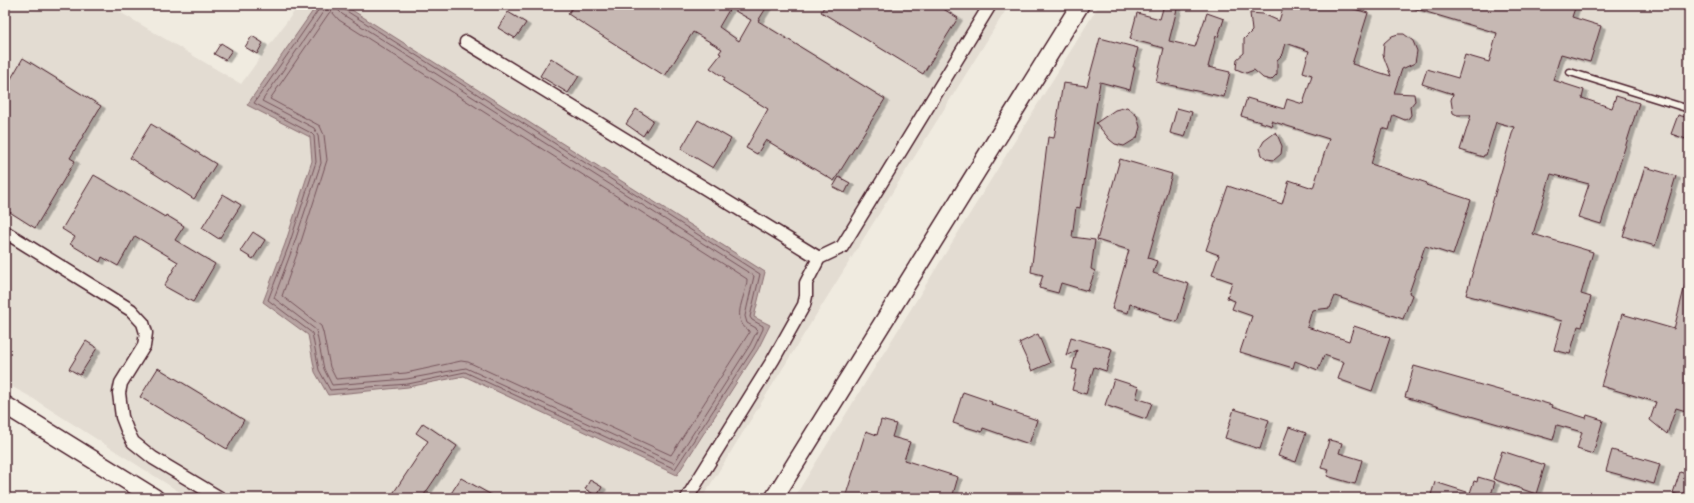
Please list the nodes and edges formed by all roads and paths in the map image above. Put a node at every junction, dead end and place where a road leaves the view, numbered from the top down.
1 (990, 5) edge
2 (1080, 5) edge
3 (466, 42) dead end
4 (1570, 72) dead end
5 (1689, 109) edge
6 (5, 232) edge
7 (819, 258) junction
8 (5, 405) edge
9 (155, 498) edge
10 (220, 498) edge
11 (687, 498) edge
12 (774, 498) edge

1 - 7 street
2 - 12 street
3 - 7 street
4 - 5 lane
6 - 10 street
7 - 11 street
8 - 9 street

